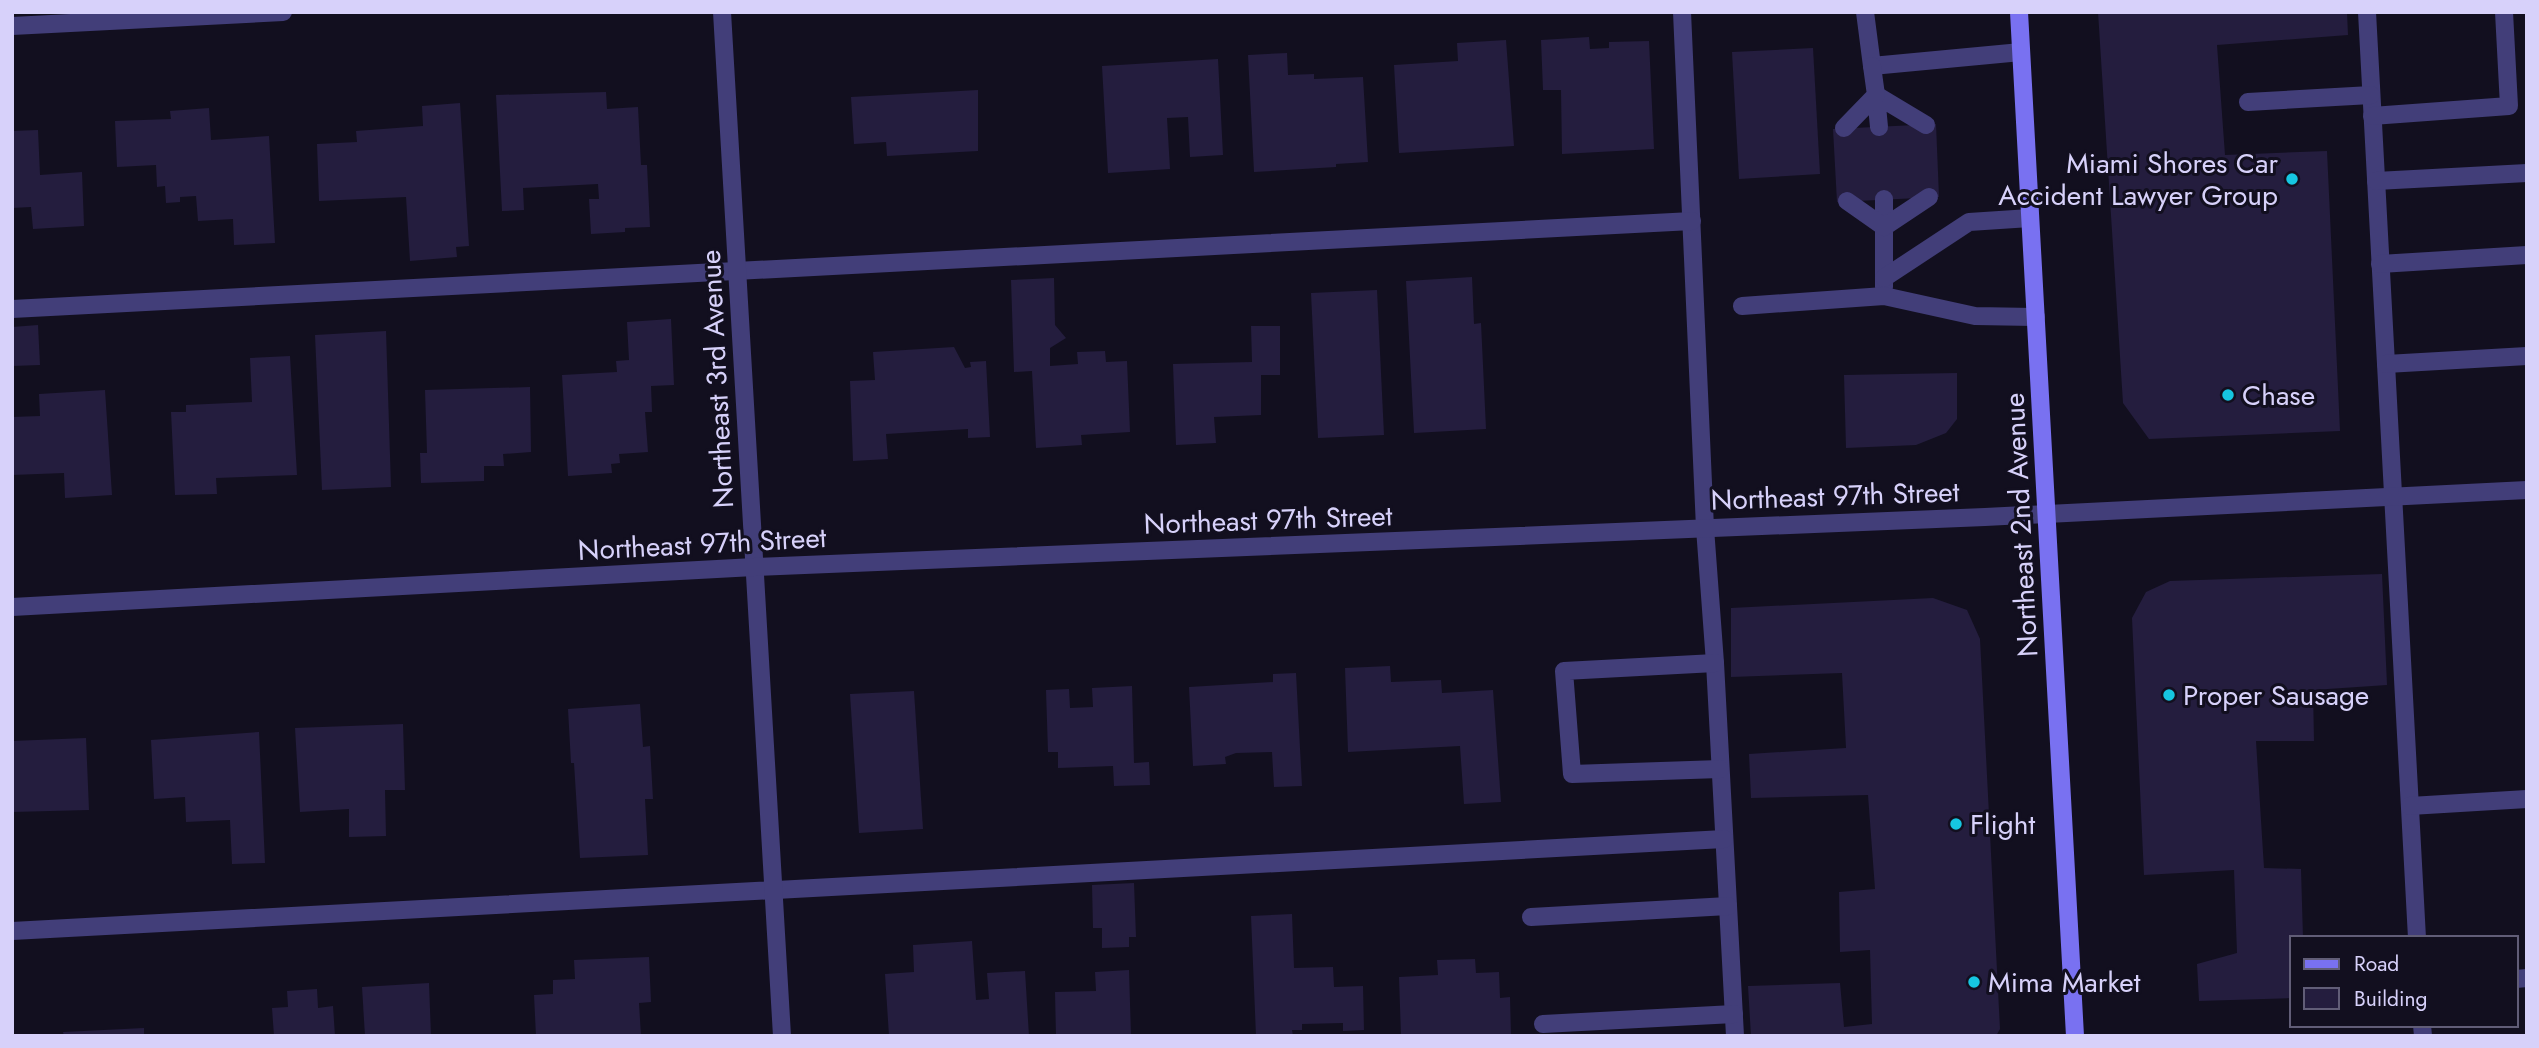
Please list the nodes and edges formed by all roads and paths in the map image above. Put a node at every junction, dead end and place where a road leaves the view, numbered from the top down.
1 (283, 12) edge
2 (722, 12) edge
3 (1682, 12) edge
4 (1865, 12) edge
5 (2019, 12) edge
6 (2367, 12) edge
7 (2504, 12) edge
8 (12, 26) edge
9 (2021, 52) junction
10 (1872, 66) junction
11 (1876, 95) junction
12 (2371, 95) junction
13 (2248, 102) dead end
14 (2372, 116) junction
15 (1926, 125) dead end
16 (1879, 127) dead end
17 (1844, 128) dead end
18 (2527, 173) edge
19 (2376, 181) junction
20 (1929, 197) dead end
21 (1884, 199) dead end
22 (1847, 201) dead end
23 (2030, 218) junction
24 (1692, 221) junction
25 (1884, 227) junction
26 (2527, 255) edge
27 (2380, 264) junction
28 (737, 271) junction
29 (1884, 287) junction
30 (1742, 306) dead end
31 (12, 309) edge
32 (2036, 317) junction
33 (2527, 356) edge
34 (2386, 364) junction
35 (2527, 490) edge
36 (2393, 497) junction
37 (2047, 514) junction
38 (1705, 528) junction
39 (754, 567) junction
40 (12, 607) edge
41 (1715, 663) junction
42 (1720, 769) junction
43 (2527, 799) edge
44 (2410, 806) junction
45 (1724, 839) junction
46 (773, 890) junction
47 (1728, 906) junction
48 (1531, 917) dead end
49 (12, 931) edge
50 (2417, 936) edge
51 (1734, 1014) junction
52 (1543, 1024) dead end
53 (782, 1036) edge
54 (1735, 1036) edge
55 (2075, 1036) edge

1 - 8 street
2 - 28 street, Northeast 3rd Avenue
3 - 24 street
4 - 10 street
5 - 9 main road, Northeast 2nd Avenue
6 - 12 street
7 - 14 street
9 - 10 street
9 - 23 main road, Northeast 2nd Avenue
10 - 11 street
11 - 15 street
11 - 16 street
11 - 17 street
12 - 13 street
12 - 14 street
14 - 19 street
18 - 19 street
19 - 27 street
20 - 25 street
21 - 25 street
22 - 25 street
23 - 29 street
23 - 32 main road, Northeast 2nd Avenue
24 - 28 street
24 - 38 street
25 - 29 street
26 - 27 street
27 - 34 street
28 - 31 street
28 - 39 street, Northeast 3rd Avenue
29 - 30 street
29 - 32 street
32 - 37 main road, Northeast 2nd Avenue
33 - 34 street
34 - 36 street
35 - 36 street, Northeast 97th Street
36 - 37 street, Northeast 97th Street
36 - 44 street
37 - 38 street, Northeast 97th Street
37 - 55 main road, Northeast 2nd Avenue
38 - 39 street, Northeast 97th Street
38 - 41 street
39 - 40 street, Northeast 97th Street
39 - 46 street, Northeast 3rd Avenue
41 - 42 street
41 - 42 street
42 - 45 street
43 - 44 street
44 - 50 street
45 - 46 street
45 - 47 street
46 - 49 street
46 - 53 street, Northeast 3rd Avenue
47 - 48 street
47 - 51 street
51 - 52 street
51 - 54 street

